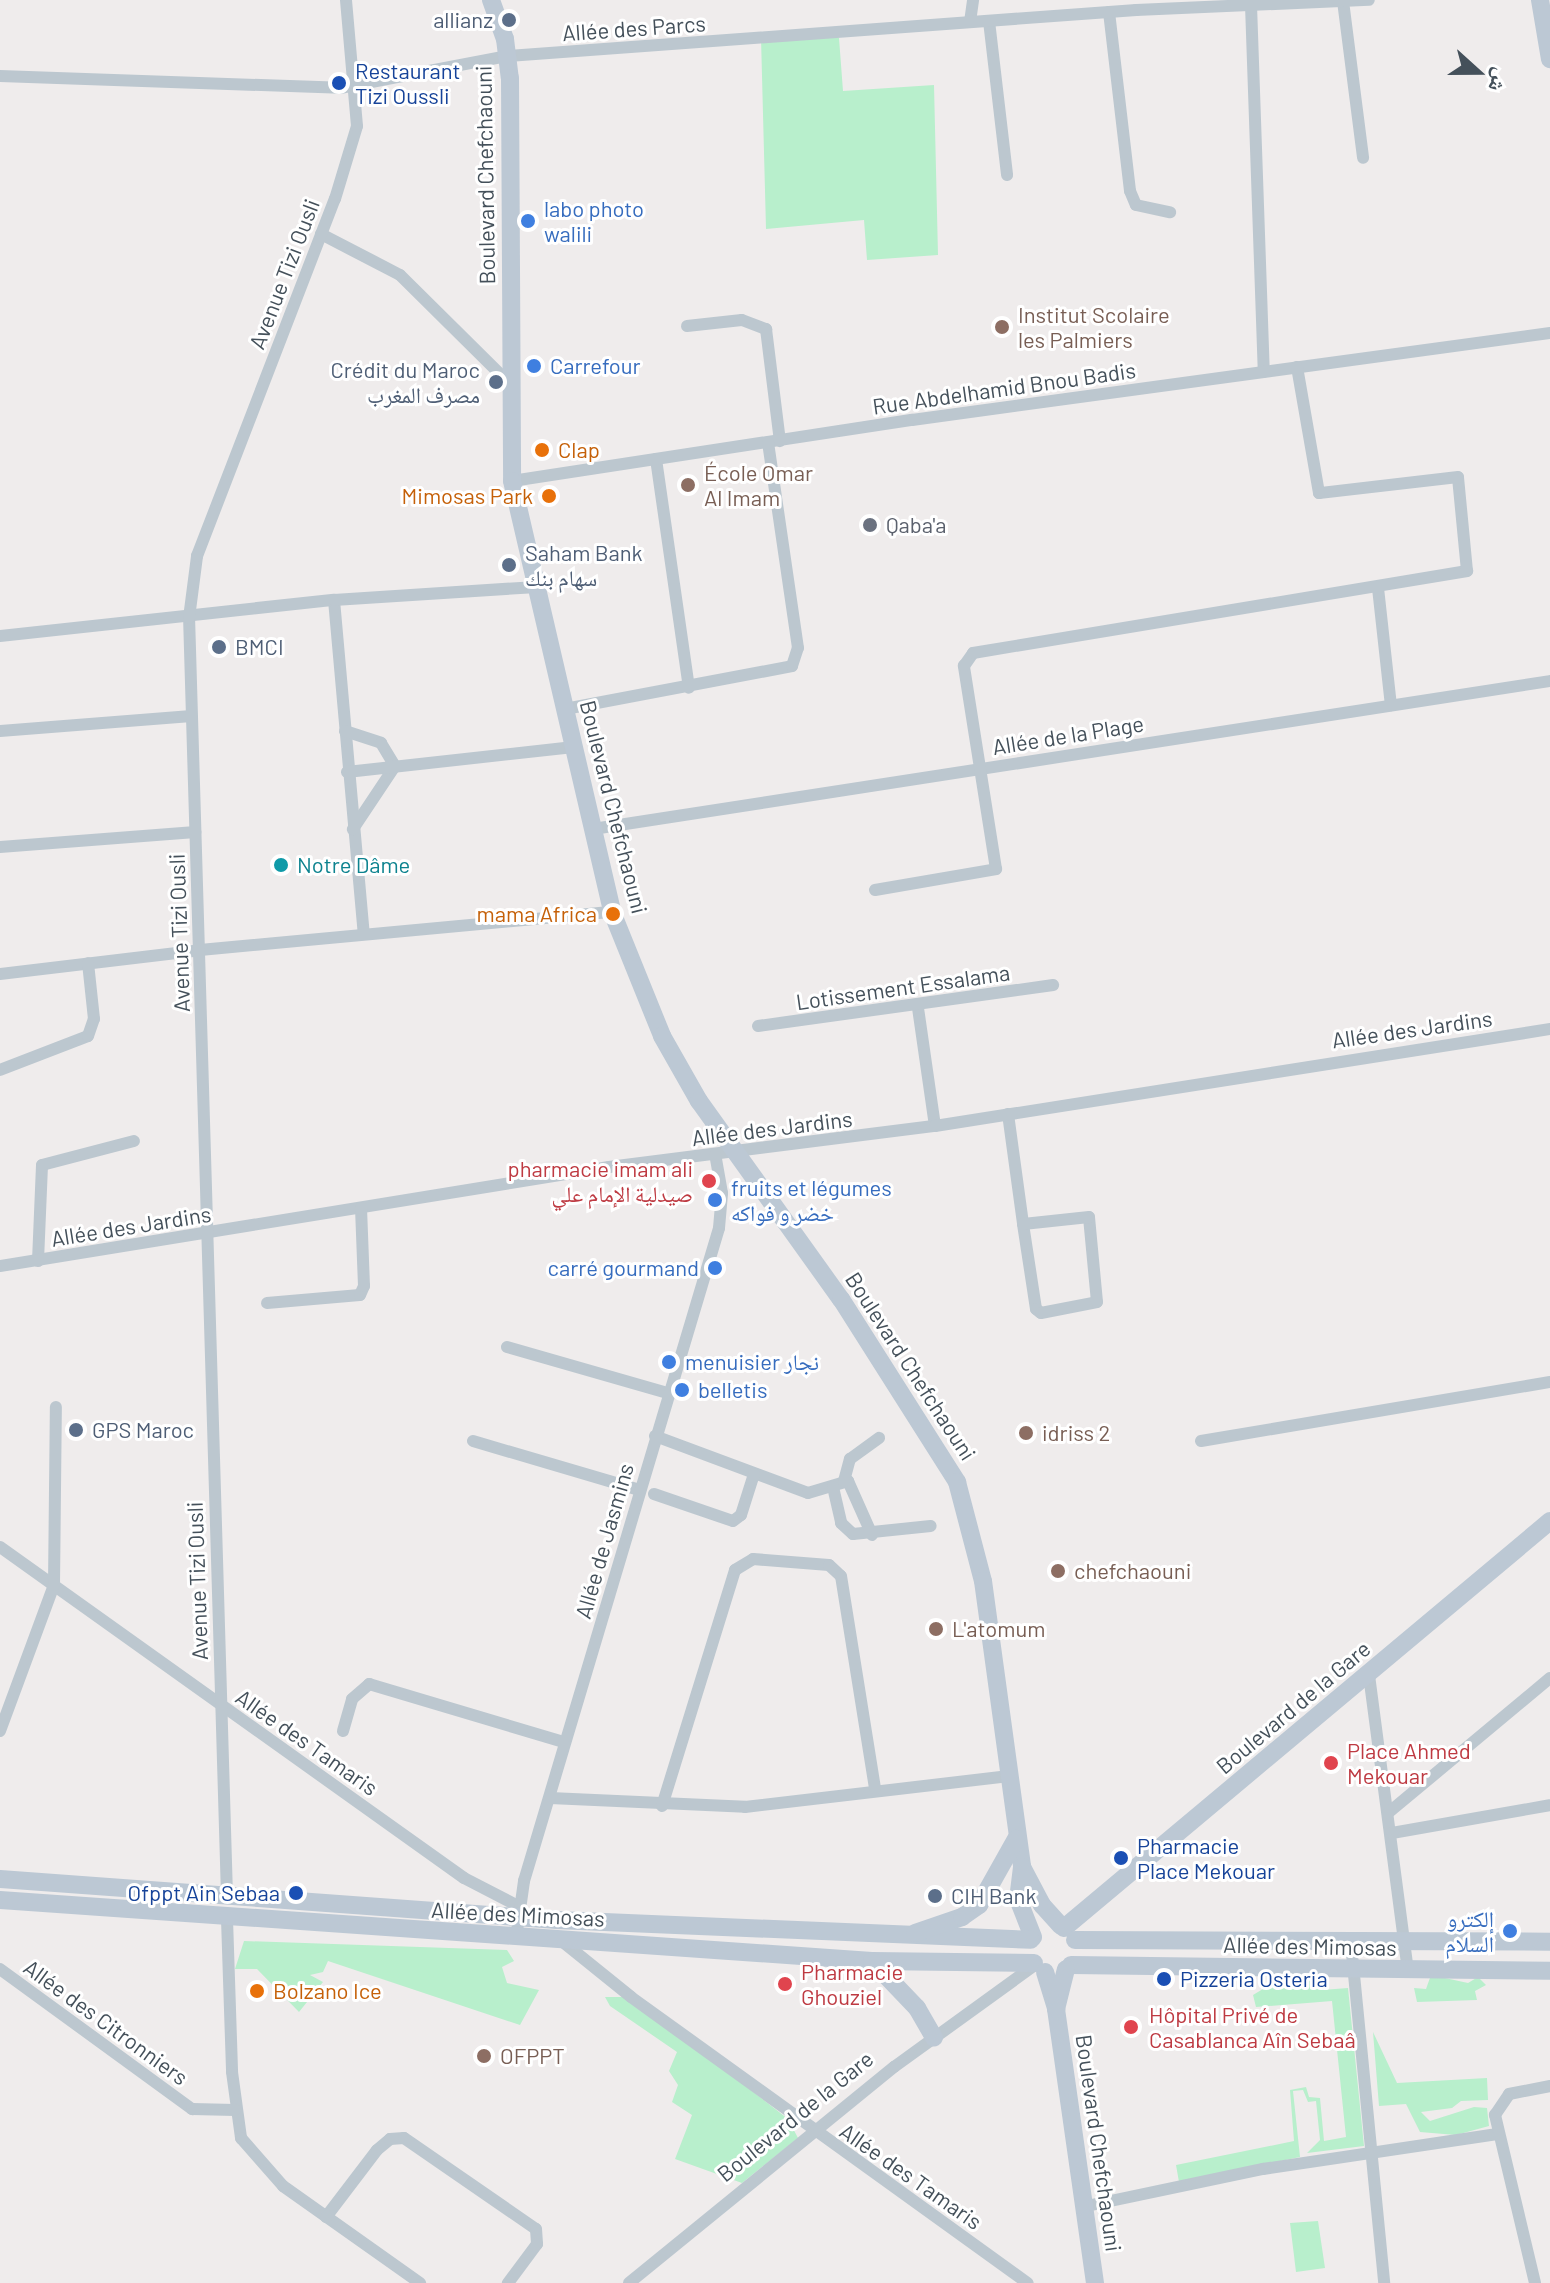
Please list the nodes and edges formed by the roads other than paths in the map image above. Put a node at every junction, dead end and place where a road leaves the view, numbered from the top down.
1 (346, 0) edge
2 (491, 0) edge
3 (973, 0) edge
4 (1369, 0) edge
5 (1540, 0) edge
6 (1343, 1) edge
7 (1251, 5) junction
8 (1109, 12) junction
9 (989, 21) junction
10 (970, 22) junction
11 (508, 56) junction
12 (1550, 59) edge
13 (0, 76) edge
14 (357, 87) junction
15 (1363, 158) dead end
16 (1007, 175) dead end
17 (1170, 212) dead end
18 (321, 234) junction
19 (687, 326) dead end
20 (1550, 333) edge
21 (1297, 367) junction
22 (1264, 372) junction
23 (508, 382) junction
24 (774, 442) junction
25 (656, 459) junction
26 (512, 481) junction
27 (533, 587) junction
28 (1378, 588) junction
29 (334, 600) junction
30 (189, 618) junction
31 (0, 636) edge
32 (1550, 681) edge
33 (689, 688) junction
34 (1391, 705) junction
35 (565, 709) junction
36 (191, 716) junction
37 (0, 731) edge
38 (345, 731) junction
39 (574, 747) junction
40 (395, 766) junction
41 (979, 769) junction
42 (347, 772) junction
43 (353, 829) junction
44 (593, 829) junction
45 (195, 832) junction
46 (0, 847) edge
47 (875, 890) dead end
48 (612, 912) junction
49 (364, 933) junction
50 (200, 950) junction
51 (88, 963) junction
52 (0, 974) edge
53 (1053, 985) dead end
54 (918, 1008) junction
55 (758, 1026) dead end
56 (1550, 1029) edge
57 (0, 1070) edge
58 (1008, 1114) junction
59 (935, 1126) junction
60 (134, 1141) dead end
61 (735, 1154) junction
62 (715, 1155) junction
63 (361, 1208) junction
64 (1023, 1224) junction
65 (206, 1234) junction
66 (38, 1261) junction
67 (0, 1266) edge
68 (267, 1303) dead end
69 (507, 1347) dead end
70 (1550, 1382) edge
71 (667, 1393) junction
72 (56, 1407) dead end
73 (655, 1436) junction
74 (879, 1438) dead end
75 (473, 1441) dead end
76 (1201, 1441) dead end
77 (754, 1474) junction
78 (838, 1484) junction
79 (640, 1490) junction
80 (654, 1494) dead end
81 (1550, 1521) edge
82 (931, 1526) dead end
83 (872, 1535) junction
84 (0, 1547) edge
85 (54, 1585) junction
86 (1369, 1675) junction
87 (1550, 1678) edge
88 (221, 1706) junction
89 (0, 1731) edge
90 (343, 1731) dead end
91 (564, 1742) junction
92 (1009, 1776) junction
93 (875, 1788) junction
94 (550, 1798) junction
95 (1550, 1805) edge
96 (662, 1806) junction
97 (1388, 1813) junction
98 (1392, 1833) junction
99 (1017, 1836) junction
100 (1022, 1867) junction
101 (0, 1879) edge
102 (227, 1896) junction
103 (0, 1900) edge
104 (518, 1911) junction
105 (227, 1919) junction
106 (557, 1920) junction
107 (1067, 1931) junction
108 (904, 1937) junction
109 (516, 1938) junction
110 (1032, 1938) junction
111 (558, 1941) junction
112 (1550, 1942) edge
113 (1351, 1944) junction
114 (1405, 1944) junction
115 (872, 1961) junction
116 (1038, 1967) junction
117 (1068, 1967) junction
118 (0, 1969) edge
119 (1352, 1970) junction
120 (1408, 1971) junction
121 (1550, 1971) edge
122 (1056, 2009) junction
123 (934, 2037) junction
124 (1550, 2086) edge
125 (235, 2110) junction
126 (816, 2133) junction
127 (1497, 2134) junction
128 (1372, 2152) junction
129 (1082, 2207) junction
130 (326, 2217) junction
131 (420, 2283) edge
132 (508, 2283) edge
133 (629, 2283) edge
134 (1028, 2283) edge
135 (1095, 2283) edge
136 (1384, 2283) edge
137 (1535, 2283) edge

1 - 14 street, Avenue Tizi Ousli
2 - 11 main road, Boulevard Chefchaouni
3 - 10 street
4 - 6 street, Allée des Parcs
5 - 12 main road
6 - 7 street, Allée des Parcs
6 - 15 street
7 - 8 street, Allée des Parcs
7 - 22 street
8 - 9 street, Allée des Parcs
8 - 17 street
9 - 10 street, Allée des Parcs
9 - 16 street
10 - 11 street, Allée des Parcs
11 - 14 street, Allée des Parcs
11 - 23 main road, Boulevard Chefchaouni
13 - 14 street, Allée des Parcs
14 - 18 street, Avenue Tizi Ousli
18 - 23 street
18 - 30 street, Avenue Tizi Ousli
19 - 24 street
20 - 21 street, Rue Abdelhamid Bnou Badis
21 - 22 street, Rue Abdelhamid Bnou Badis
21 - 28 street
22 - 24 street, Rue Abdelhamid Bnou Badis
23 - 26 main road, Boulevard Chefchaouni
24 - 25 street, Rue Abdelhamid Bnou Badis
24 - 33 street
25 - 26 street, Rue Abdelhamid Bnou Badis
25 - 33 street
26 - 27 main road, Boulevard Chefchaouni
27 - 29 street
27 - 35 main road, Boulevard Chefchaouni
28 - 34 street
28 - 41 street
29 - 30 street
29 - 38 street
30 - 31 street
30 - 36 street, Avenue Tizi Ousli
32 - 34 street, Allée de la Plage
33 - 35 street
34 - 41 street, Allée de la Plage
35 - 39 main road, Boulevard Chefchaouni
36 - 37 street
36 - 45 street, Avenue Tizi Ousli
38 - 40 street
38 - 42 street
39 - 40 street
39 - 44 main road, Boulevard Chefchaouni
40 - 42 street
40 - 43 street
41 - 44 street, Allée de la Plage
41 - 47 street
42 - 43 street
43 - 49 street
44 - 48 main road, Boulevard Chefchaouni
45 - 46 street
45 - 50 street, Avenue Tizi Ousli
48 - 49 street
48 - 61 main road, Boulevard Chefchaouni
49 - 50 street
50 - 51 street
50 - 65 street, Avenue Tizi Ousli
51 - 52 street
51 - 57 street
53 - 54 street, Lotissement Essalama
54 - 55 street, Lotissement Essalama
54 - 59 street
56 - 58 street, Allée des Jardins
58 - 59 street, Allée des Jardins
58 - 64 street
59 - 61 street, Allée des Jardins
60 - 66 street
61 - 62 street, Allée des Jardins
61 - 92 main road, Boulevard Chefchaouni
62 - 63 street, Allée des Jardins
62 - 71 street, Allée de Jasmins
63 - 65 street, Allée des Jardins
63 - 68 street
64 - 64 street
65 - 66 street, Allée des Jardins
65 - 88 street, Avenue Tizi Ousli
66 - 67 street, Allée des Jardins
69 - 71 street
70 - 76 street
71 - 73 street, Allée de Jasmins
72 - 85 street
73 - 77 street
73 - 79 street, Allée de Jasmins
74 - 78 street
75 - 79 street
77 - 78 street
77 - 80 street
78 - 83 street
78 - 83 street
79 - 91 street, Allée de Jasmins
81 - 86 main road, Boulevard de la Gare
82 - 83 street
84 - 85 street, Allée des Tamaris
85 - 88 street, Allée des Tamaris
85 - 89 street
86 - 97 street
86 - 107 main road, Boulevard de la Gare
87 - 97 street
88 - 102 street, Avenue Tizi Ousli
88 - 104 street, Allée des Tamaris
90 - 91 street
91 - 94 street, Allée de Jasmins
92 - 93 street
92 - 99 main road, Boulevard Chefchaouni
93 - 96 street
93 - 96 street
94 - 96 street
94 - 104 street, Allée de Jasmins
95 - 98 street
97 - 98 street
98 - 114 street
99 - 100 main road, Boulevard Chefchaouni
99 - 108 main road
100 - 107 main road, Boulevard Chefchaouni
100 - 110 main road, Boulevard Chefchaouni
101 - 102 main road, Allée des Mimosas
102 - 104 main road, Allée des Mimosas
103 - 105 main road, Allée des Mimosas
104 - 106 main road, Allée des Mimosas
104 - 109 street, Allée de Jasmins
105 - 109 main road, Allée des Mimosas
105 - 125 street
106 - 108 main road, Allée des Mimosas
106 - 111 street
107 - 110 main road
107 - 113 main road, Allée des Mimosas
107 - 117 main road, Boulevard Chefchaouni
108 - 110 main road, Allée des Mimosas
109 - 111 main road, Allée des Mimosas
110 - 116 main road, Boulevard Chefchaouni
111 - 115 main road, Allée des Mimosas
111 - 126 street, Allée des Tamaris
112 - 114 main road, Allée des Mimosas
113 - 114 main road, Allée des Mimosas
113 - 119 street
114 - 120 street
115 - 116 main road, Allée des Mimosas
115 - 123 main road
116 - 117 main road, Allée des Mimosas
116 - 122 main road, Boulevard Chefchaouni
116 - 123 street, Boulevard de la Gare
117 - 119 main road, Allée des Mimosas
117 - 122 main road, Boulevard Chefchaouni
118 - 125 street, Allée des Citronniers
119 - 120 main road, Allée des Mimosas
119 - 128 street
120 - 121 main road, Allée des Mimosas
122 - 129 main road, Boulevard Chefchaouni
123 - 126 street, Boulevard de la Gare
124 - 127 street
125 - 130 street
126 - 133 street, Boulevard de la Gare
126 - 134 street, Allée des Tamaris
127 - 128 street
127 - 137 street
128 - 129 street
128 - 136 street
129 - 135 main road, Boulevard Chefchaouni
130 - 131 street
130 - 132 street

